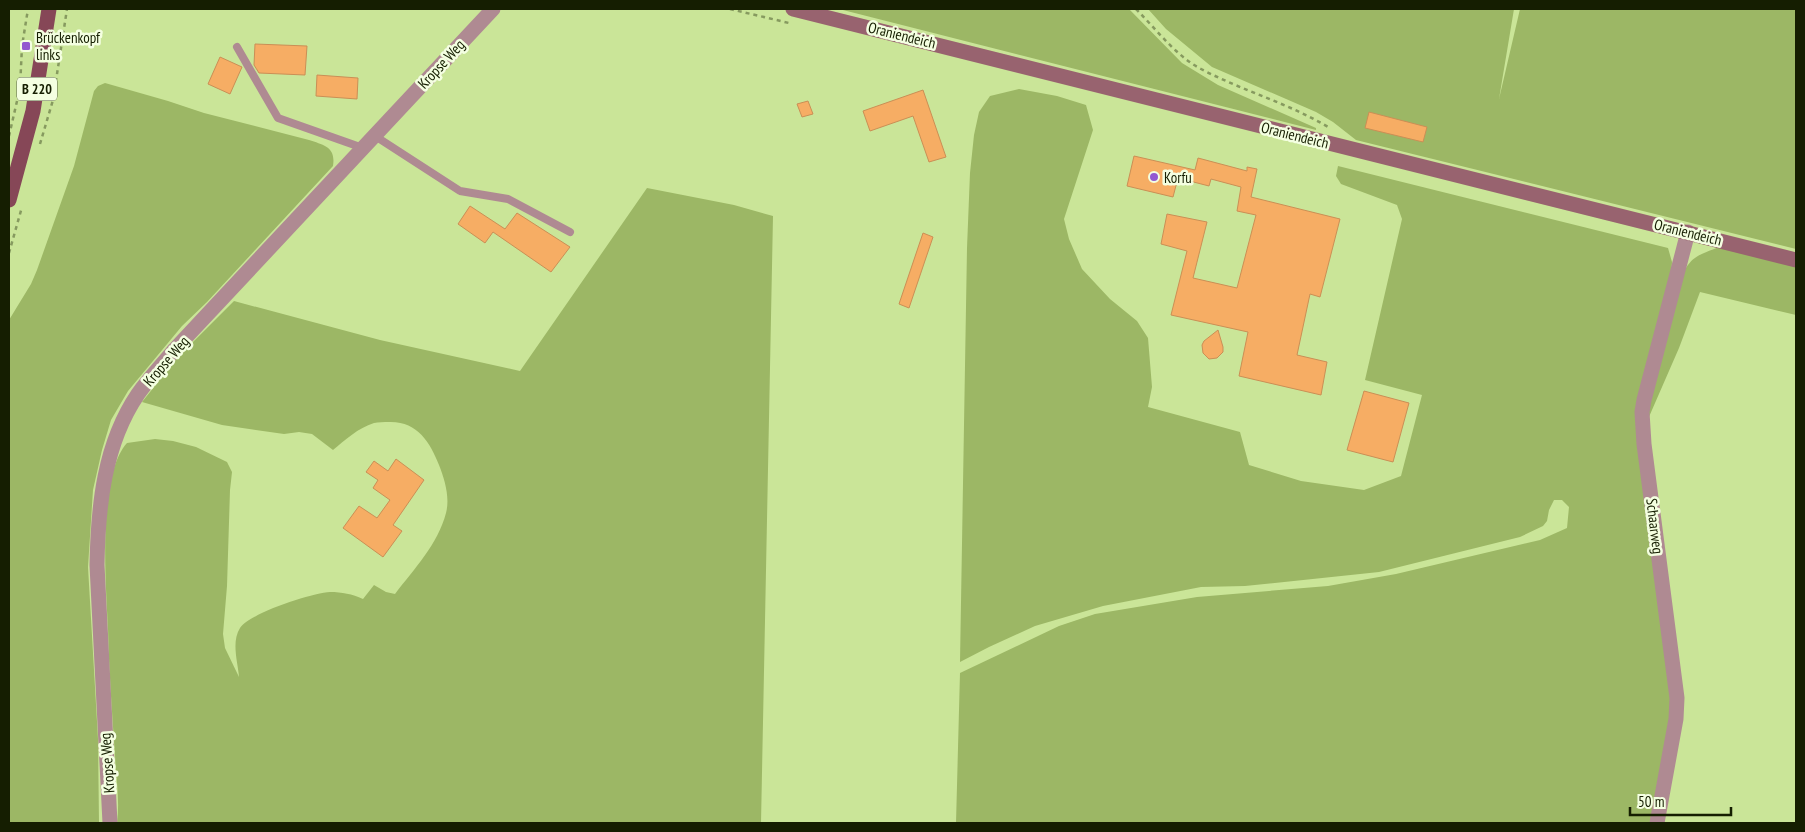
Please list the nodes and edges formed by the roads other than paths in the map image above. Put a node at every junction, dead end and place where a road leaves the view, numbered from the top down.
1 (49, 9) edge
2 (493, 9) edge
3 (793, 9) edge
4 (237, 47) dead end
5 (375, 136) junction
6 (363, 148) junction
7 (9, 200) edge
8 (570, 232) dead end
9 (1688, 232) junction
10 (1796, 260) edge
11 (110, 823) edge
12 (1657, 823) edge

1 - 7 main road, B 220
2 - 5 street, Kropse Weg
3 - 9 main road, Oraniendeich
4 - 6 lane
5 - 6 street, Kropse Weg
5 - 8 lane
6 - 11 street, Kropse Weg
9 - 10 main road, Oraniendeich
9 - 12 street, Schaarweg

